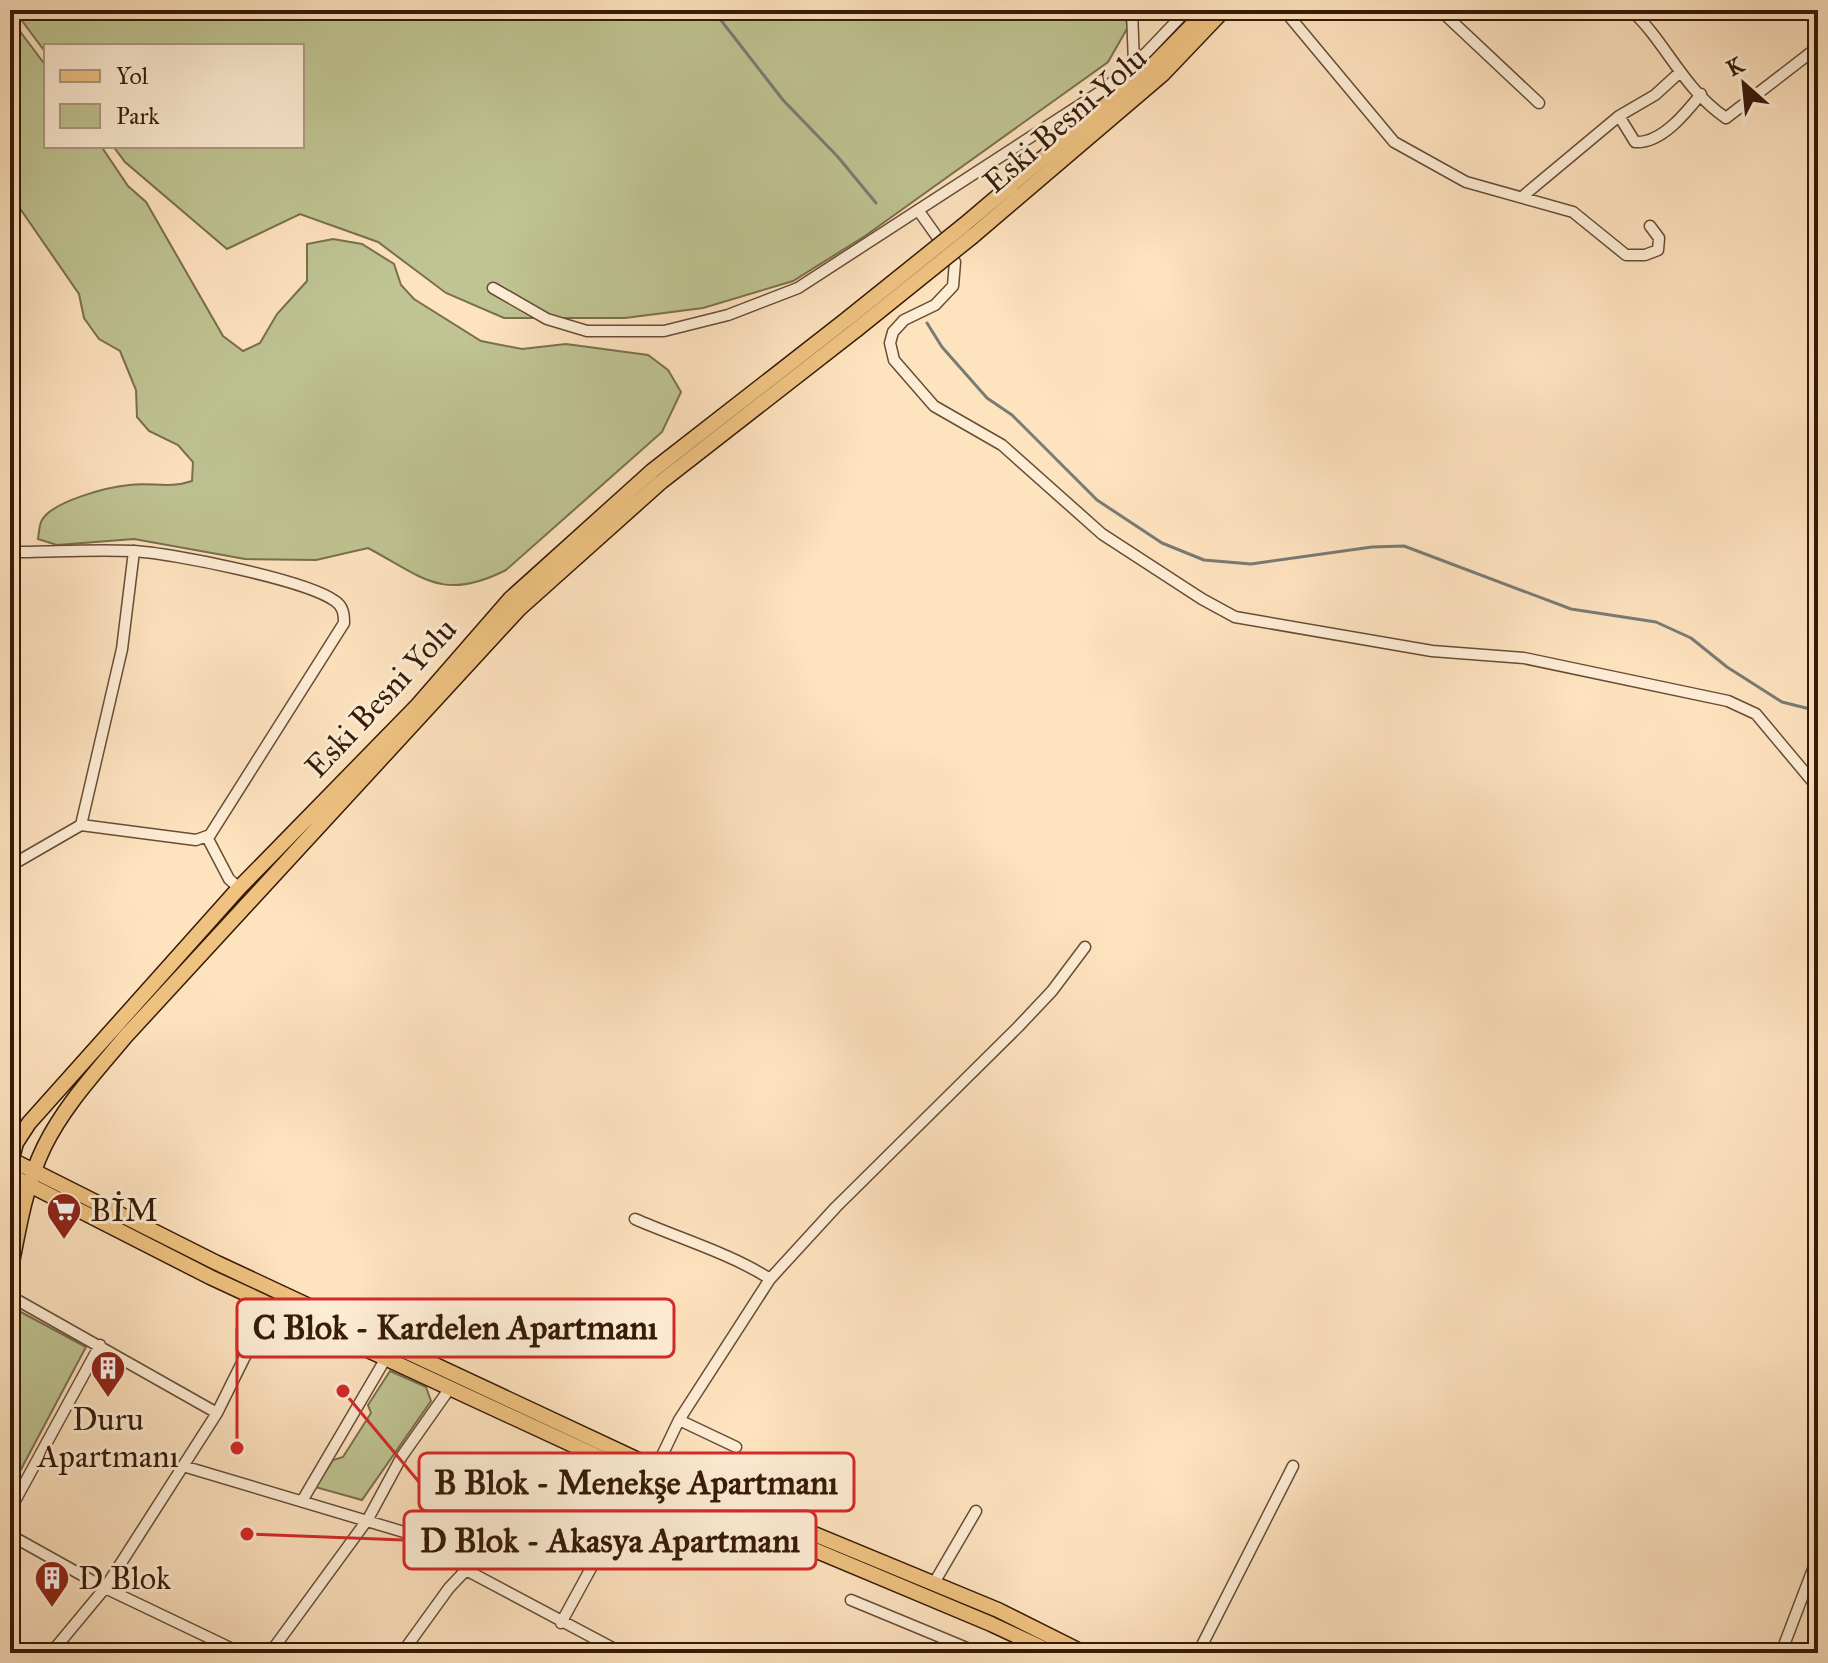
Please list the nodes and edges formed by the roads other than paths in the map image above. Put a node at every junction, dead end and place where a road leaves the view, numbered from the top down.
1 (1132, 10) edge
2 (1187, 10) edge
3 (1207, 10) edge
4 (1224, 10) edge
5 (1284, 10) edge
6 (1440, 10) edge
7 (1631, 10) edge
8 (1818, 47) edge
9 (1134, 64) junction
10 (1678, 74) junction
11 (1701, 94) junction
12 (1539, 103) dead end
13 (1619, 116) junction
14 (1522, 197) junction
15 (918, 210) junction
16 (1650, 226) dead end
17 (968, 231) junction
18 (493, 288) dead end
19 (851, 324) junction
20 (134, 551) junction
21 (10, 552) edge
22 (1818, 788) edge
23 (81, 825) junction
24 (207, 837) junction
25 (10, 866) edge
26 (239, 888) junction
27 (1085, 947) dead end
28 (29, 1123) junction
29 (10, 1138) edge
30 (11, 1162) edge
31 (10, 1175) edge
32 (33, 1179) junction
33 (635, 1219) dead end
34 (10, 1273) edge
35 (770, 1279) junction
36 (10, 1296) edge
37 (271, 1304) junction
38 (100, 1345) junction
39 (386, 1358) junction
40 (450, 1388) junction
41 (217, 1413) junction
42 (679, 1420) junction
43 (736, 1447) dead end
44 (183, 1466) junction
45 (1293, 1466) dead end
46 (656, 1468) junction
47 (657, 1484) junction
48 (302, 1501) junction
49 (10, 1510) edge
50 (976, 1511) dead end
51 (368, 1519) junction
52 (10, 1535) edge
53 (1818, 1556) edge
54 (466, 1570) junction
55 (934, 1583) junction
56 (105, 1588) junction
57 (851, 1600) dead end
58 (561, 1623) junction
59 (51, 1653) edge
60 (241, 1653) edge
61 (270, 1653) edge
62 (402, 1653) edge
63 (622, 1653) edge
64 (979, 1653) edge
65 (1052, 1653) edge
66 (1084, 1653) edge
67 (1198, 1653) edge
68 (1781, 1653) edge

1 - 9 street
2 - 9 street
3 - 17 main road, Eski Besni Yolu
4 - 17 main road, Eski Besni Yolu
5 - 14 street
6 - 12 street
7 - 10 street
8 - 11 street
9 - 15 street
10 - 11 street
10 - 13 street
11 - 13 street
13 - 14 street
14 - 16 street
15 - 18 street
15 - 22 street
17 - 19 main road, bridge
19 - 26 main road, Eski Besni Yolu
19 - 32 main road, Eski Besni Yolu
20 - 21 street
20 - 23 street
20 - 24 street
23 - 24 street
23 - 25 street
24 - 26 street
26 - 28 main road, Eski Besni Yolu
27 - 35 street
28 - 29 main road
28 - 30 main road, Eski Besni Yolu
30 - 32 main road
31 - 32 main road
32 - 34 main road, Eski Besni Yolu
32 - 37 main road
32 - 46 main road
33 - 35 street
35 - 42 street
36 - 38 street
37 - 39 main road
37 - 41 street
38 - 41 street
38 - 49 street
39 - 40 main road
39 - 48 street
40 - 47 main road
40 - 51 street
41 - 44 street
42 - 43 street
42 - 46 street
44 - 48 street
44 - 56 street
45 - 67 street
46 - 55 main road
47 - 58 street
47 - 65 main road
48 - 51 street
50 - 55 street
51 - 54 street
51 - 61 street
52 - 56 street
53 - 68 street
54 - 58 street
54 - 62 street
55 - 66 main road
56 - 59 street
56 - 60 street
57 - 64 street
58 - 63 street

